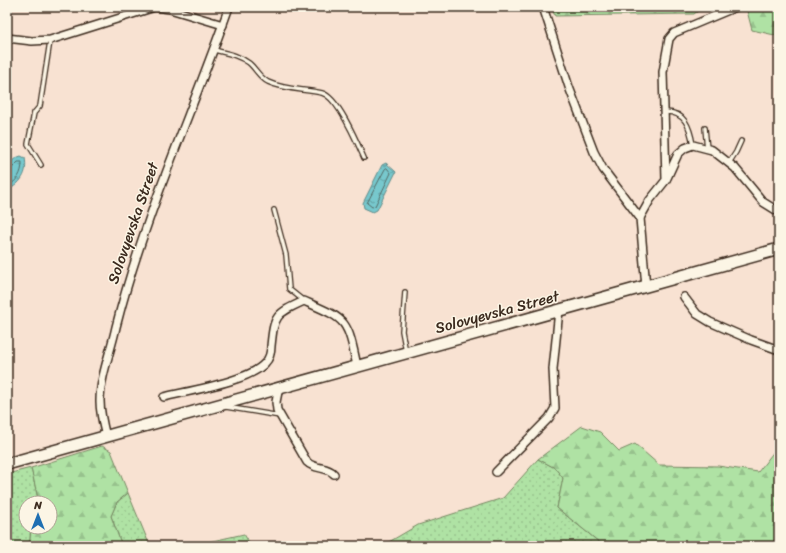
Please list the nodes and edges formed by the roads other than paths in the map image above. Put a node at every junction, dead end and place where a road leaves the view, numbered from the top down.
1 (230, 7) edge
2 (543, 7) edge
3 (736, 7) edge
4 (223, 25) junction
5 (7, 38) edge
6 (50, 40) junction
7 (214, 50) junction
8 (664, 112) junction
9 (706, 128) dead end
10 (741, 140) dead end
11 (693, 145) junction
12 (707, 149) junction
13 (364, 158) dead end
14 (729, 163) junction
15 (41, 165) dead end
16 (666, 180) junction
17 (274, 210) dead end
18 (779, 212) edge
19 (640, 218) junction
20 (779, 249) edge
21 (646, 287) junction
22 (405, 292) dead end
23 (684, 297) dead end
24 (304, 301) junction
25 (559, 310) junction
26 (779, 350) edge
27 (406, 352) junction
28 (357, 366) junction
29 (279, 388) junction
30 (164, 397) dead end
31 (217, 406) junction
32 (280, 416) junction
33 (106, 437) junction
34 (7, 464) edge
35 (496, 472) dead end
36 (334, 474) dead end

1 - 4 street, Solovyevska Street
2 - 19 street
3 - 8 street
4 - 6 street
4 - 7 street, Solovyevska Street
5 - 6 street
6 - 15 lane
7 - 13 lane
7 - 33 street, Solovyevska Street
8 - 11 lane
8 - 16 street
9 - 12 lane
10 - 14 lane
11 - 12 street
11 - 16 street
12 - 14 street
14 - 18 street
16 - 19 street
17 - 24 lane
19 - 21 street
20 - 21 main road, Solovyevska Street
21 - 25 main road, Solovyevska Street
22 - 27 lane
23 - 26 street
24 - 28 street
24 - 30 street
25 - 27 main road, Solovyevska Street
25 - 35 street
27 - 28 main road, Solovyevska Street
28 - 29 main road, Solovyevska Street
29 - 31 main road, Solovyevska Street
29 - 32 street
31 - 32 lane
31 - 33 main road, Solovyevska Street
32 - 36 street
33 - 34 main road, Solovyevska Street

